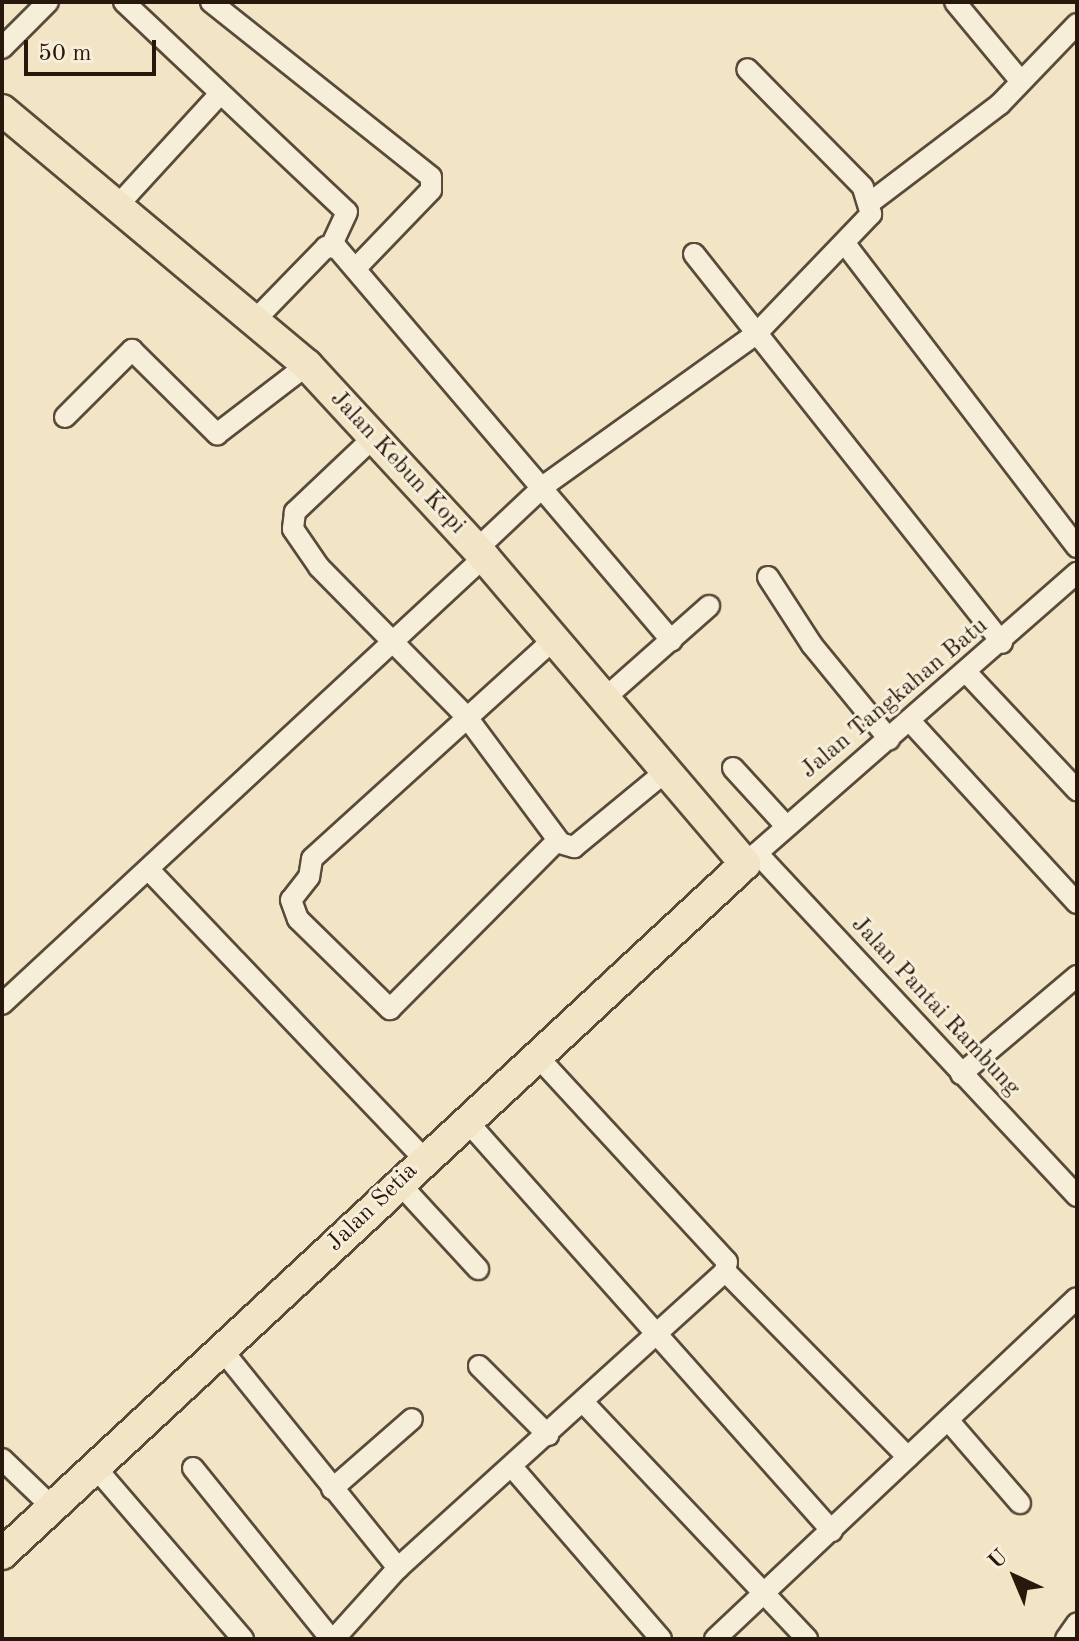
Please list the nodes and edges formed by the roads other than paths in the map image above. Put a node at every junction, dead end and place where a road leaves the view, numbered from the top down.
1 (48, 2) edge
2 (124, 2) edge
3 (211, 2) edge
4 (955, 2) edge
5 (1077, 24) edge
6 (2, 48) edge
7 (747, 69) dead end
8 (1018, 78) junction
9 (219, 95) junction
10 (2, 110) edge
11 (871, 202) junction
12 (120, 203) junction
13 (846, 245) junction
14 (331, 246) junction
15 (694, 254) dead end
16 (357, 267) junction
17 (255, 320) junction
18 (757, 333) junction
19 (307, 365) junction
20 (65, 417) dead end
21 (373, 438) junction
22 (545, 485) junction
23 (1077, 547) edge
24 (480, 554) junction
25 (1077, 573) edge
26 (768, 577) dead end
27 (709, 606) dead end
28 (552, 641) junction
29 (672, 641) junction
30 (399, 643) junction
31 (1002, 643) junction
32 (967, 673) junction
33 (605, 698) junction
34 (466, 716) junction
35 (910, 721) junction
36 (889, 739) junction
37 (733, 768) dead end
38 (665, 772) junction
39 (1077, 790) edge
40 (786, 826) junction
41 (559, 841) junction
42 (751, 858) junction
43 (149, 870) junction
44 (1077, 903) edge
45 (1077, 976) edge
46 (2, 1004) edge
47 (537, 1056) junction
48 (961, 1074) junction
49 (467, 1121) junction
50 (424, 1159) junction
51 (399, 1183) junction
52 (1077, 1196) edge
53 (478, 1269) dead end
54 (725, 1271) junction
55 (1077, 1298) edge
56 (660, 1331) junction
57 (223, 1351) junction
58 (479, 1366) dead end
59 (584, 1403) junction
60 (412, 1419) dead end
61 (948, 1420) junction
62 (548, 1435) junction
63 (908, 1457) junction
64 (2, 1459) edge
65 (95, 1467) junction
66 (193, 1468) dead end
67 (513, 1468) junction
68 (332, 1489) junction
69 (1020, 1503) dead end
70 (51, 1506) junction
71 (832, 1531) junction
72 (2, 1554) edge
73 (398, 1568) junction
74 (764, 1594) junction
75 (1077, 1623) edge
76 (243, 1639) edge
77 (332, 1639) edge
78 (661, 1639) edge
79 (715, 1639) edge
80 (807, 1639) edge
81 (1066, 1639) edge

1 - 6 street
2 - 9 street
3 - 16 street
4 - 8 street
5 - 8 street
7 - 11 street
8 - 11 street
9 - 12 street
9 - 14 street
10 - 12 main road, Jalan Kebun Kopi
11 - 13 street
12 - 17 main road, Jalan Kebun Kopi
13 - 18 street
13 - 23 street
14 - 16 street
14 - 17 street
15 - 18 street
16 - 22 street
17 - 19 main road, Jalan Kebun Kopi
18 - 22 street
18 - 31 street
19 - 20 street
19 - 21 main road, Jalan Kebun Kopi
21 - 24 main road, Jalan Kebun Kopi
21 - 30 street
22 - 24 street
22 - 29 street
24 - 28 main road, Jalan Kebun Kopi
24 - 30 street
25 - 31 street, Jalan Tangkahan Batu
26 - 36 street
27 - 29 street
28 - 33 main road, Jalan Kebun Kopi
28 - 34 street
29 - 33 street
30 - 34 street
30 - 43 street
31 - 32 street, Jalan Tangkahan Batu
32 - 35 street, Jalan Tangkahan Batu
32 - 39 street
33 - 38 main road, Jalan Kebun Kopi
34 - 41 street
34 - 41 street
35 - 36 street, Jalan Tangkahan Batu
35 - 44 street
36 - 40 street, Jalan Tangkahan Batu
37 - 40 street
38 - 41 street
38 - 42 main road, Jalan Kebun Kopi
40 - 42 street, Jalan Tangkahan Batu
42 - 47 main road, Jalan Setia
42 - 48 street, Jalan Pantai Rambung
43 - 46 street
43 - 50 street
45 - 48 street
47 - 49 main road, Jalan Setia
47 - 54 street
48 - 52 street, Jalan Pantai Rambung
49 - 50 main road, Jalan Setia
49 - 56 street
50 - 51 main road, Jalan Setia
51 - 53 street
51 - 57 main road, Jalan Setia
54 - 56 street
54 - 63 street
55 - 61 street
56 - 59 street
56 - 71 street
57 - 65 main road, Jalan Setia
57 - 68 street
58 - 62 street
59 - 62 street
59 - 74 street
60 - 68 street
61 - 63 street
61 - 69 street
62 - 67 street
63 - 71 street
64 - 70 street
65 - 70 main road, Jalan Setia
65 - 76 street
66 - 77 street
67 - 73 street
67 - 78 street
68 - 73 street
70 - 72 main road, Jalan Setia
71 - 74 street
73 - 77 street
74 - 79 street
74 - 80 street
75 - 81 street

